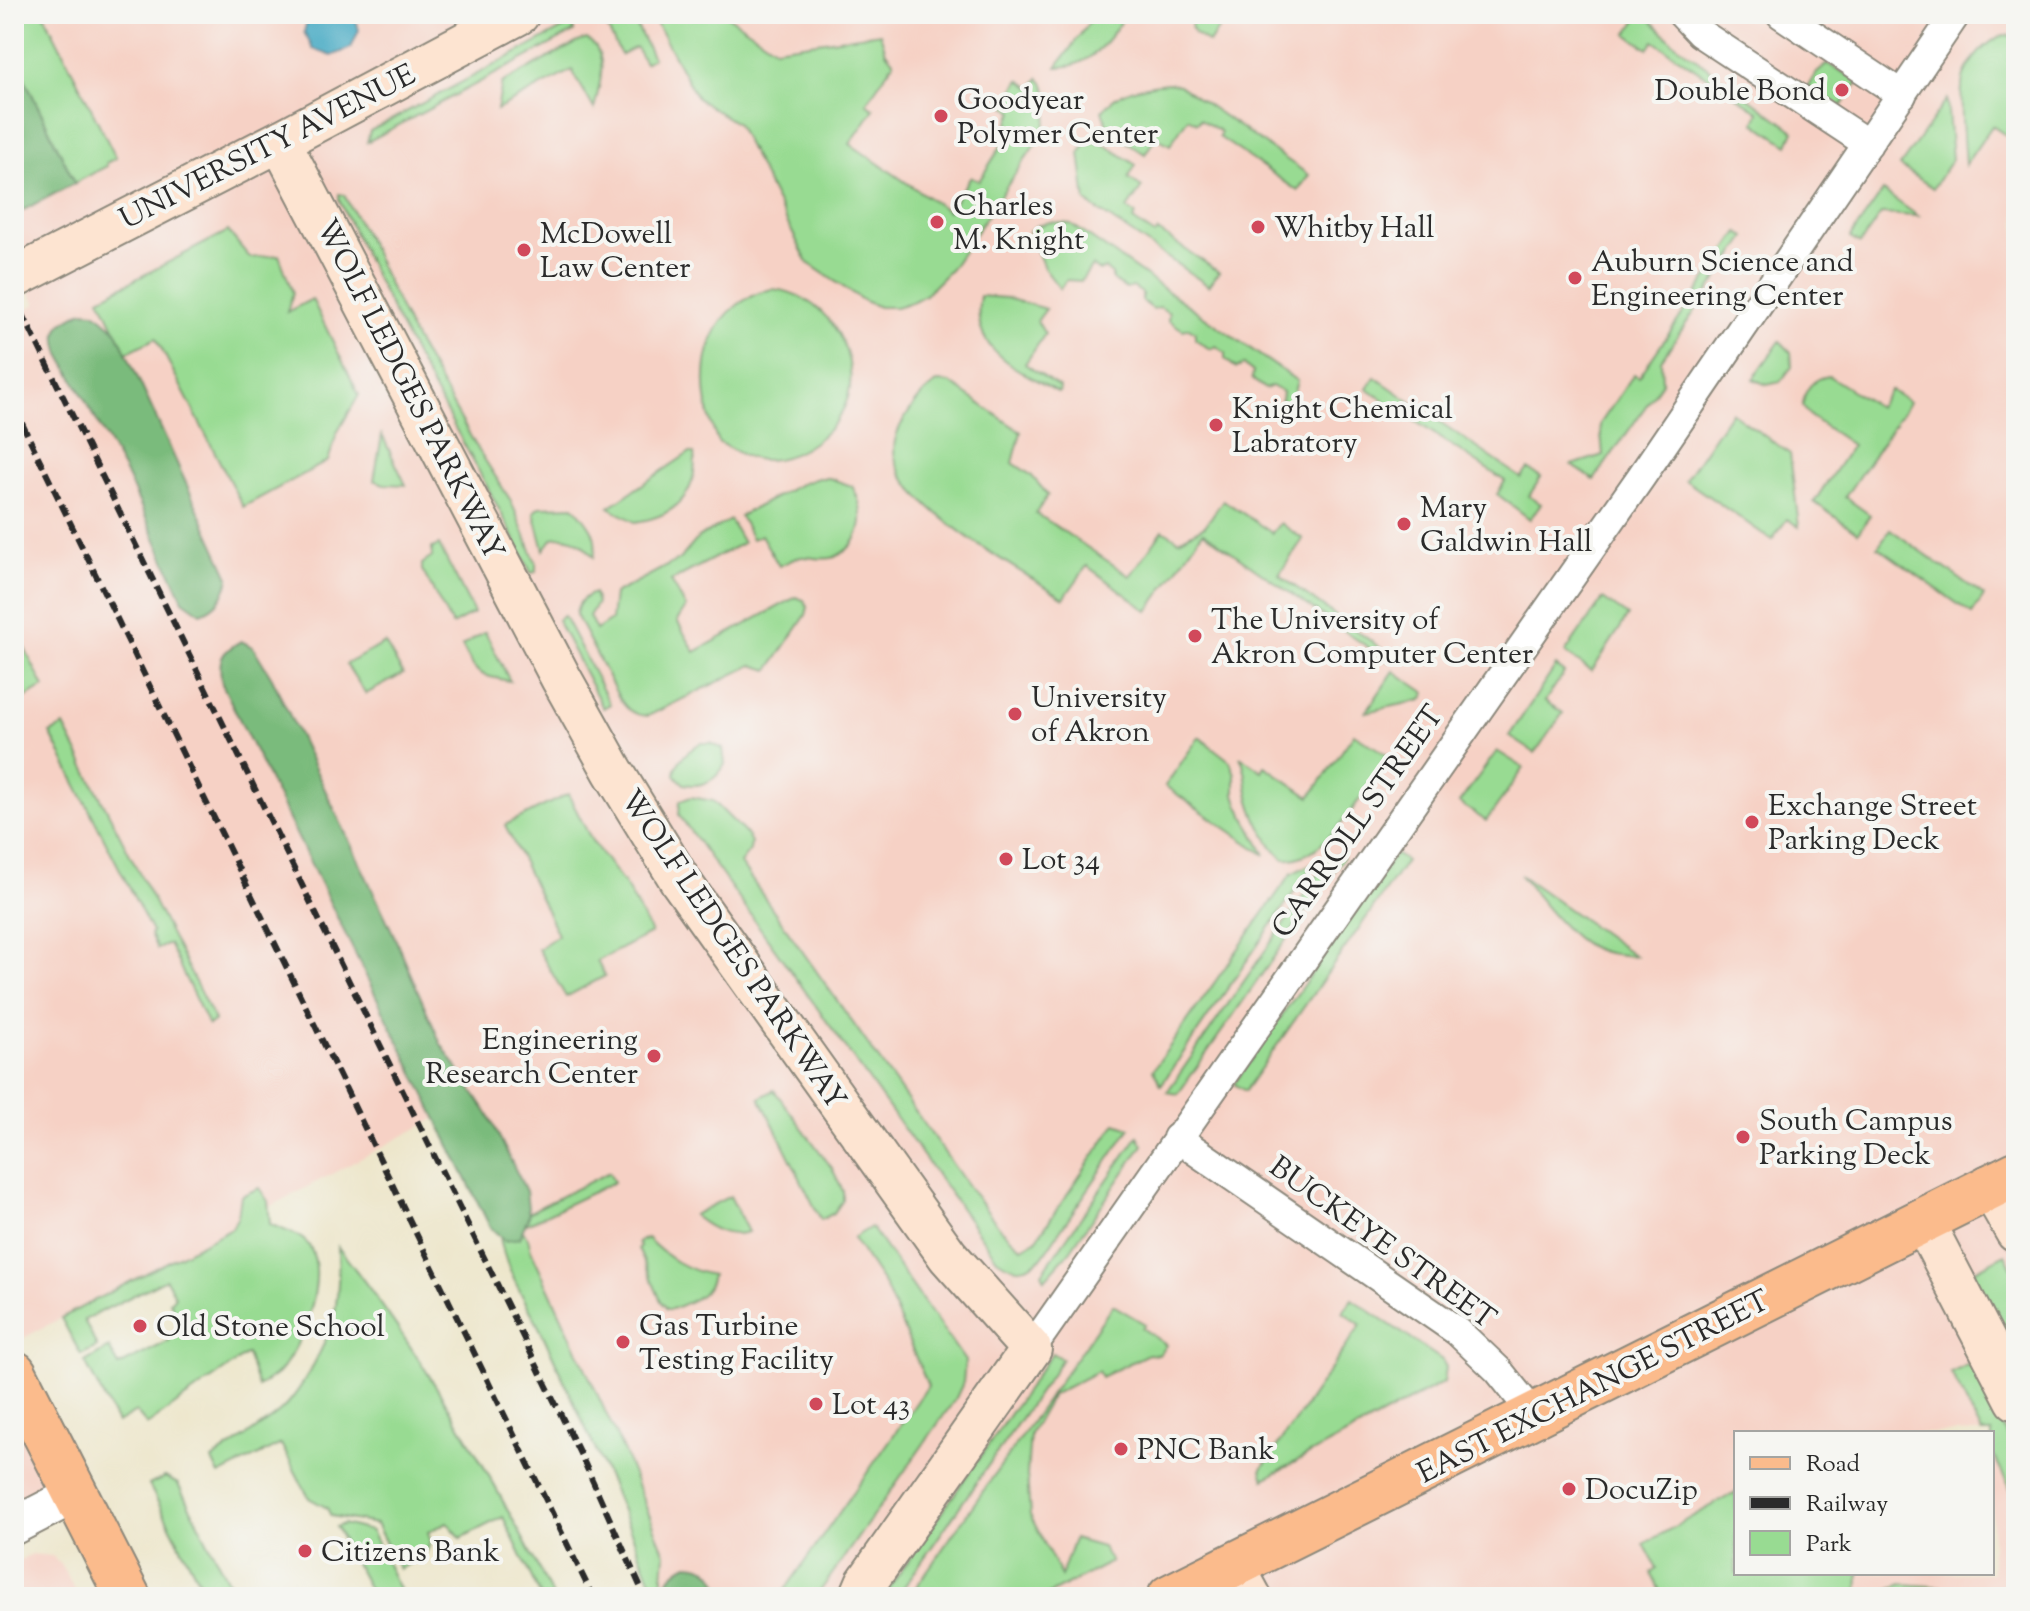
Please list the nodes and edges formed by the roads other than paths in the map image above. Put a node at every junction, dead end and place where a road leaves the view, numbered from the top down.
1 (519, 14) edge
2 (1682, 14) edge
3 (1781, 14) edge
4 (1956, 14) edge
5 (1902, 95) junction
6 (280, 141) junction
7 (1868, 144) junction
8 (14, 278) edge
9 (1177, 1138) junction
10 (2003, 1180) edge
11 (1922, 1219) junction
12 (2016, 1232) edge
13 (1031, 1349) junction
14 (14, 1373) edge
15 (2016, 1400) edge
16 (1535, 1416) junction
17 (76, 1494) junction
18 (14, 1526) edge
19 (1242, 1581) edge
20 (859, 1592) edge
21 (1185, 1593) edge
22 (128, 1597) edge

1 - 6 main road, UNIVERSITY AVENUE
2 - 7 street
3 - 5 street
4 - 5 street, CARROLL STREET
5 - 7 street, CARROLL STREET
6 - 8 main road, UNIVERSITY AVENUE
6 - 13 main road, WOLF LEDGES PARKWAY
7 - 9 street, CARROLL STREET
9 - 13 street, CARROLL STREET
9 - 16 street, BUCKEYE STREET
10 - 11 main road, EAST EXCHANGE STREET
10 - 12 main road
11 - 15 main road
11 - 16 main road, EAST EXCHANGE STREET
13 - 20 main road
14 - 17 main road
16 - 19 main road, EAST EXCHANGE STREET
17 - 18 street
17 - 22 main road
19 - 21 main road, EAST EXCHANGE STREET

